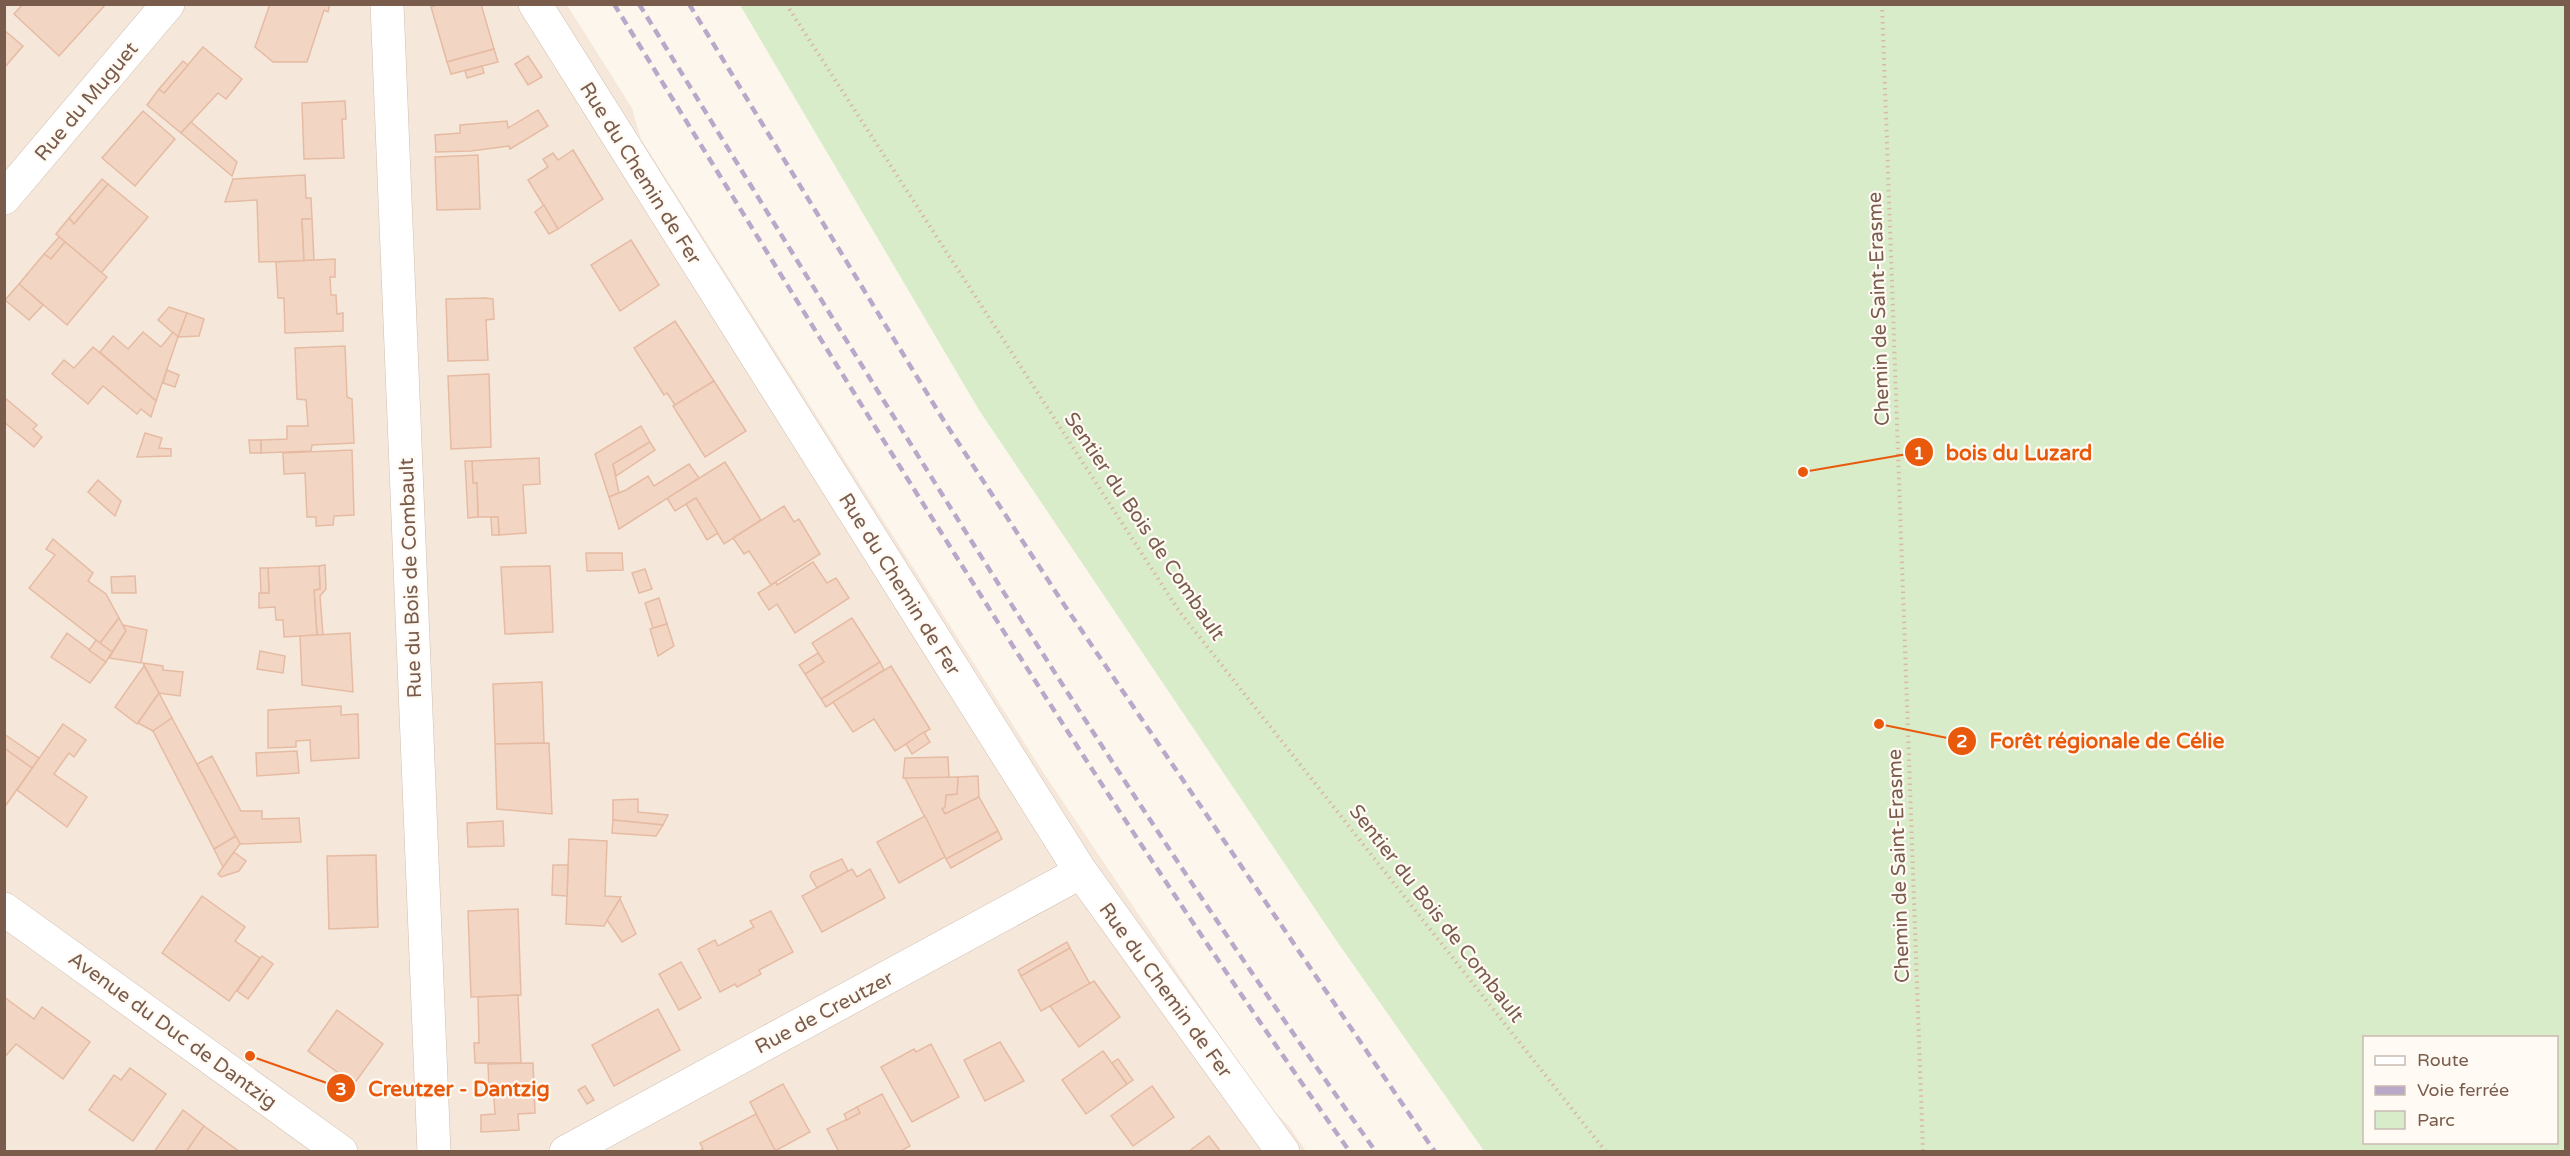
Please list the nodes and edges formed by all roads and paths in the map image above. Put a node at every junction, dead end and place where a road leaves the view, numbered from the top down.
1 (168, 4) edge
2 (387, 4) edge
3 (535, 4) edge
4 (786, 4) edge
5 (1882, 4) edge
6 (4, 198) edge
7 (1081, 872) junction
8 (4, 909) edge
9 (341, 1152) edge
10 (434, 1152) edge
11 (566, 1152) edge
12 (1283, 1152) edge
13 (1606, 1152) edge
14 (1923, 1152) edge

1 - 6 street, Rue du Muguet
2 - 10 street, Rue du Bois de Combault
3 - 7 street, Rue du Chemin de Fer
4 - 13 path, Sentier du Bois de Combault
5 - 14 path, Chemin de Saint-Erasme
7 - 11 street, Rue de Creutzer
7 - 12 street, Rue du Chemin de Fer
8 - 9 street, Avenue du Duc de Dantzig

